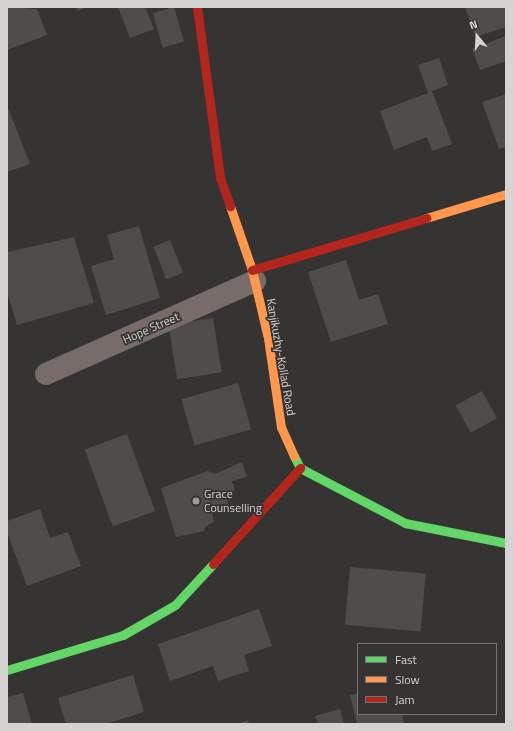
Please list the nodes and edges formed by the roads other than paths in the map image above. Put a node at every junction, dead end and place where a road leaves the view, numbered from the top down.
1 (197, 7) edge
2 (506, 194) edge
3 (254, 276) junction
4 (46, 374) dead end
5 (300, 468) junction
6 (506, 543) edge
7 (7, 670) edge

1 - 3 main road, Kanjikuzhy-Kollad Road
2 - 3 main road
3 - 4 street, Hope Street
3 - 5 main road, Kanjikuzhy-Kollad Road
5 - 6 main road
5 - 7 main road

